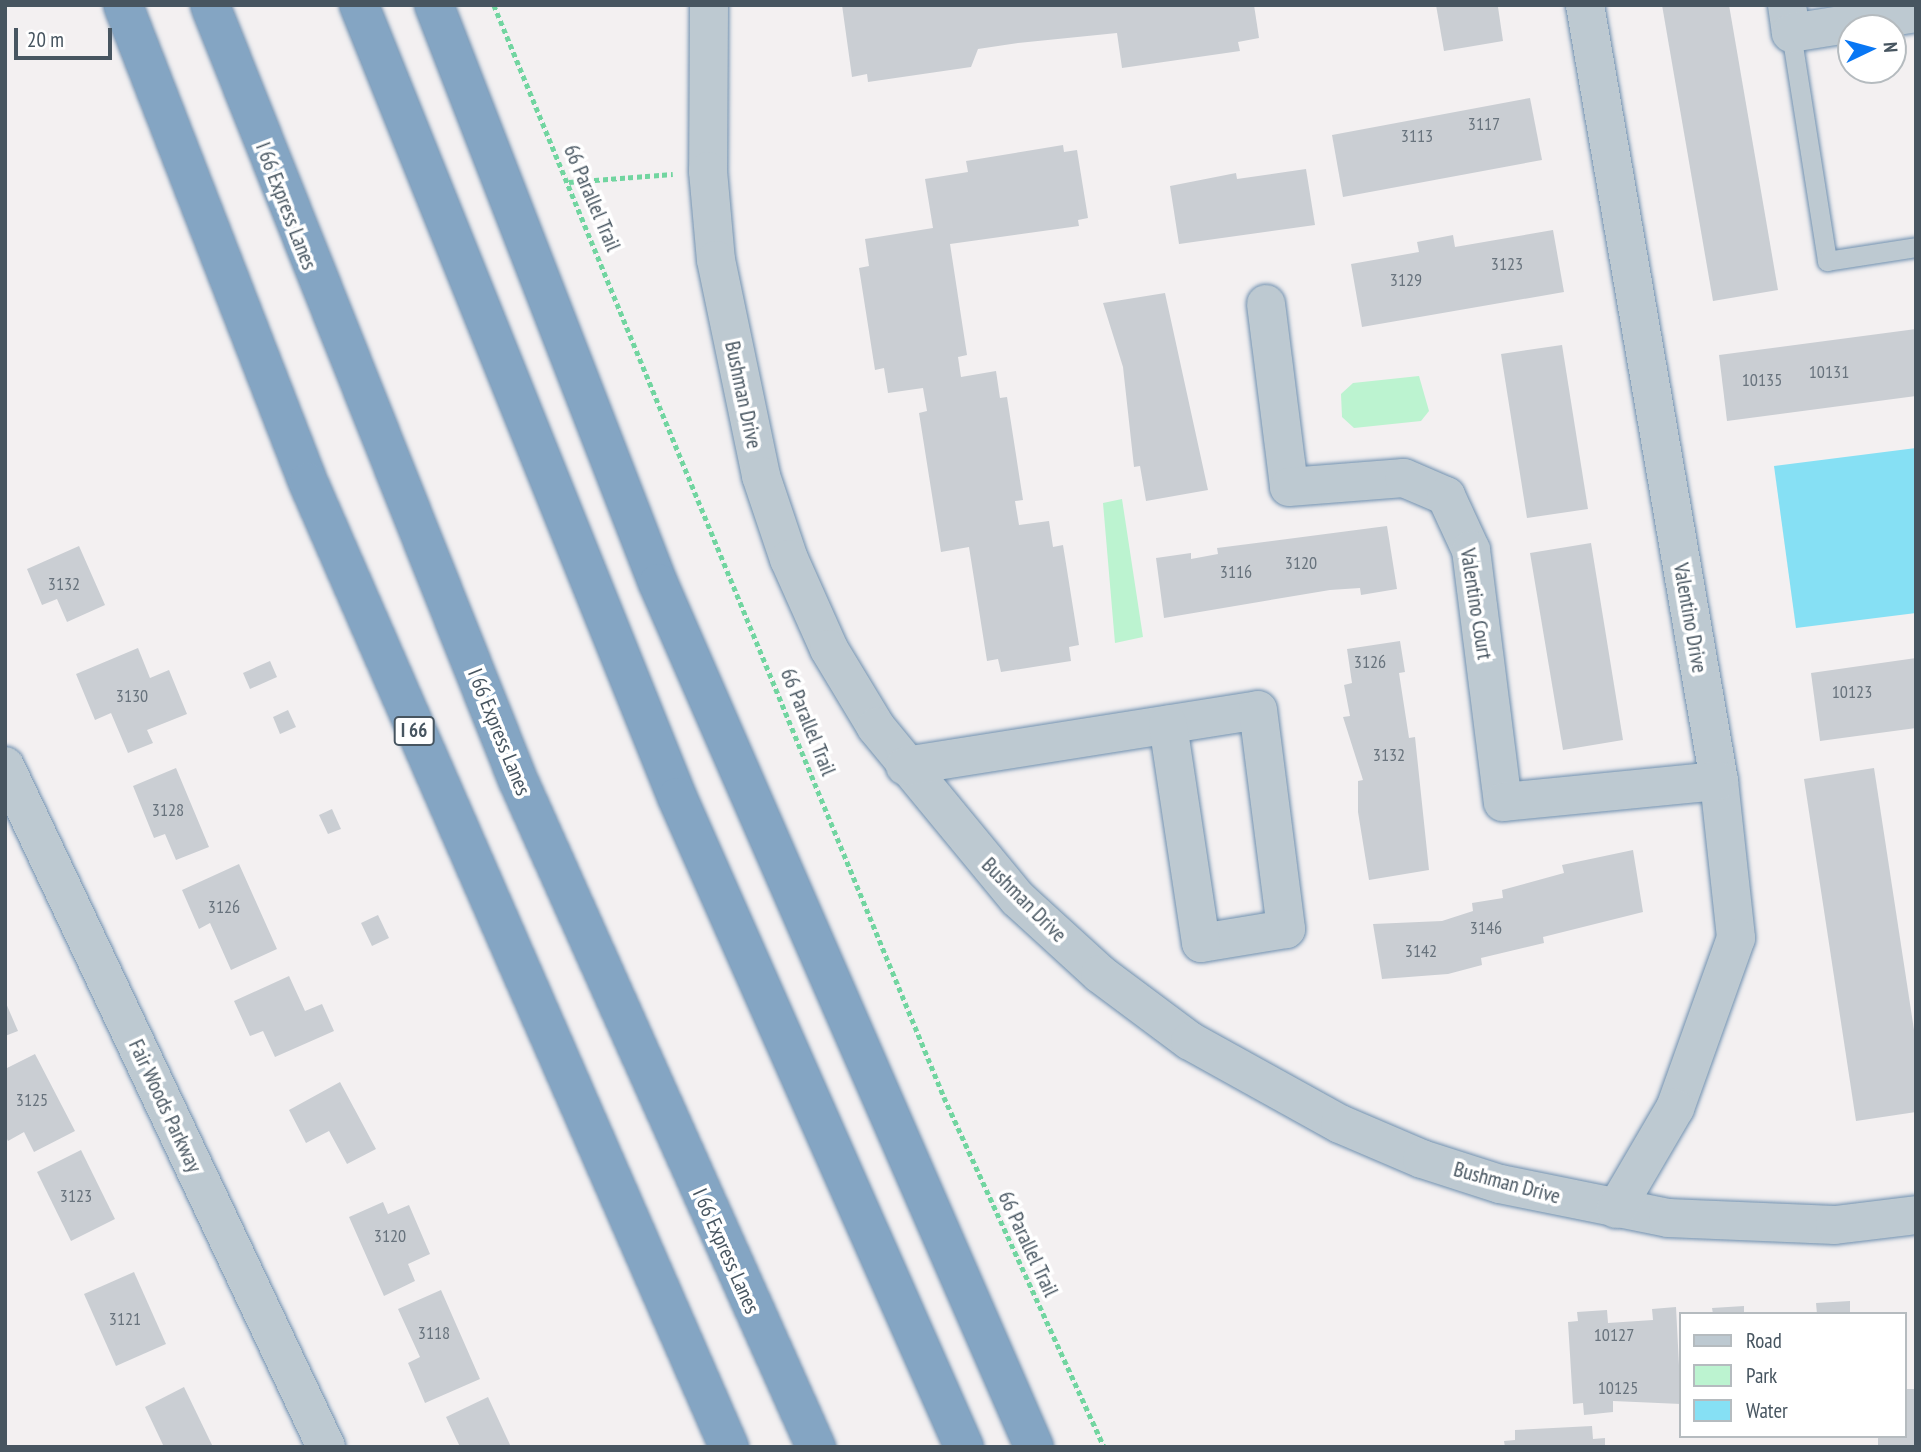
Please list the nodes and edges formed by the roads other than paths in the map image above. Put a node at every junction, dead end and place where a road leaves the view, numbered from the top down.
1 (123, 5) edge
2 (210, 5) edge
3 (359, 5) edge
4 (434, 5) edge
5 (709, 5) edge
6 (1584, 5) edge
7 (1916, 13) edge
8 (1789, 19) edge
9 (1916, 247) edge
10 (1266, 304) dead end
11 (1168, 724) junction
12 (905, 765) junction
13 (5, 766) edge
14 (1719, 781) junction
15 (1616, 1209) junction
16 (1916, 1215) edge
17 (326, 1447) edge
18 (729, 1447) edge
19 (816, 1447) edge
20 (964, 1447) edge
21 (1034, 1447) edge

1 - 18 highway, I 66
2 - 19 highway, I 66 Express Lanes
3 - 20 highway
4 - 21 highway
5 - 12 street, Bushman Drive
6 - 14 street, Valentino Drive
7 - 8 street
8 - 9 lane
10 - 14 street, Valentino Court
11 - 11 street
11 - 12 street
12 - 15 street, Bushman Drive
13 - 17 street, Fair Woods Parkway
14 - 15 street, Valentino Drive
15 - 16 street, Bushman Drive

